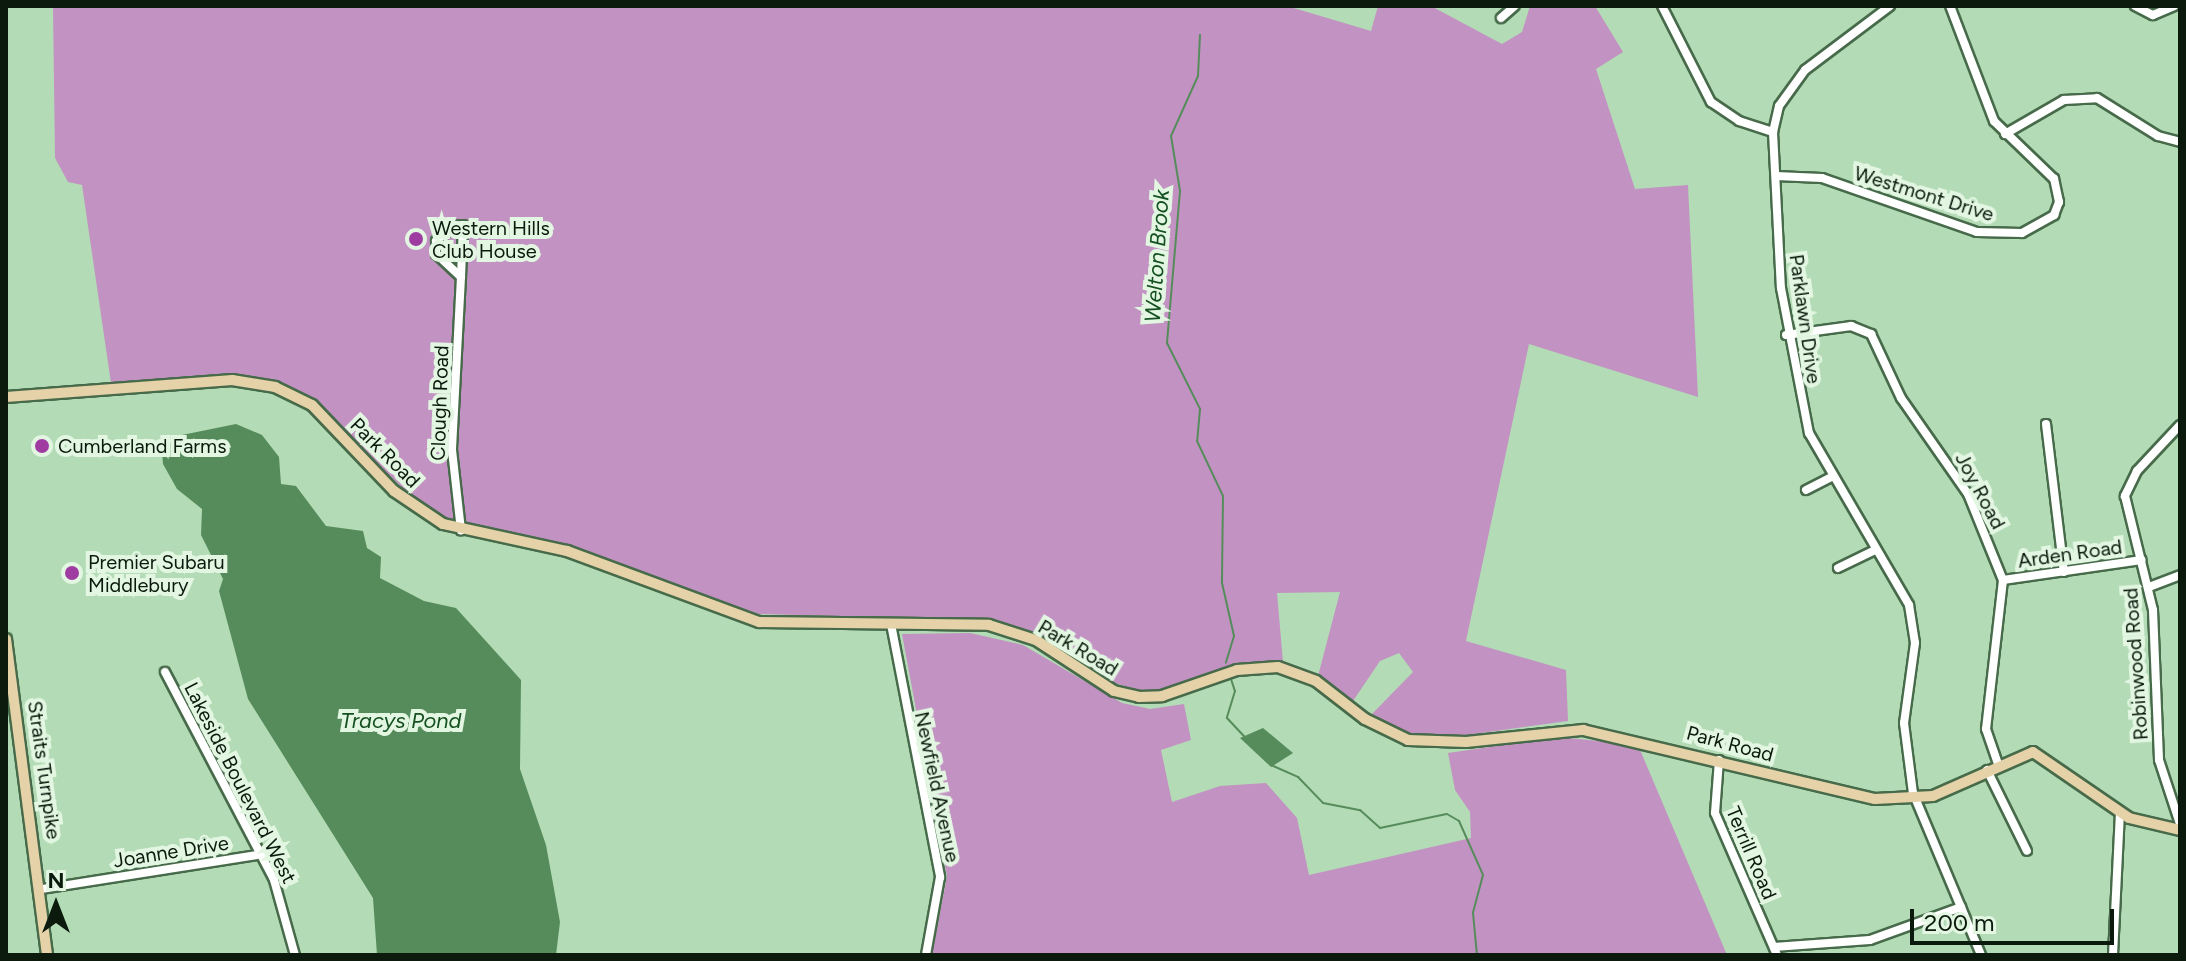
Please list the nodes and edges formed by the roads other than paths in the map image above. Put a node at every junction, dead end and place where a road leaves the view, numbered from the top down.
1 (1515, 6) edge
2 (1662, 6) edge
3 (1890, 6) edge
4 (1950, 6) edge
5 (2135, 6) edge
6 (2174, 6) edge
7 (1501, 18) dead end
8 (1773, 132) junction
9 (2005, 134) junction
10 (2180, 142) edge
11 (1776, 176) junction
12 (461, 277) junction
13 (1786, 335) junction
14 (6, 397) edge
15 (2046, 424) dead end
16 (2180, 425) edge
17 (1831, 477) junction
18 (1806, 490) dead end
19 (461, 530) junction
20 (1875, 550) junction
21 (2142, 560) junction
22 (1838, 568) dead end
23 (2064, 572) junction
24 (2180, 575) edge
25 (2003, 580) junction
26 (2149, 587) junction
27 (891, 624) junction
28 (6, 639) edge
29 (165, 672) dead end
30 (1719, 760) junction
31 (1998, 764) junction
32 (1987, 770) junction
33 (1918, 801) junction
34 (2120, 812) junction
35 (2180, 827) edge
36 (2027, 851) dead end
37 (256, 855) junction
38 (42, 889) junction
39 (1961, 907) junction
40 (1775, 951) edge
41 (47, 955) edge
42 (295, 955) edge
43 (926, 955) edge
44 (1981, 955) edge
45 (2113, 955) edge

1 - 7 street
2 - 8 street
3 - 8 street, Parklawn Drive
4 - 9 street, Westmont Drive
5 - 6 street
8 - 11 street, Parklawn Drive
9 - 10 street
9 - 11 street, Westmont Drive
11 - 13 street, Parklawn Drive
12 - 12 street, Clough Road
12 - 19 street, Clough Road
13 - 17 street, Parklawn Drive
13 - 25 street, Joy Road
14 - 19 main road, Park Road
15 - 23 street
16 - 21 street, Robinwood Road
17 - 18 street
17 - 20 street, Parklawn Drive
19 - 27 main road, Park Road
20 - 22 street
20 - 33 street, Parklawn Drive
21 - 23 street, Arden Road
21 - 26 street, Robinwood Road
23 - 25 street, Arden Road
24 - 26 street
25 - 31 street, Joy Road
26 - 35 street, Robinwood Road
27 - 30 main road, Park Road
27 - 43 street, Newfield Avenue
28 - 38 main road, Straits Turnpike
29 - 37 street, Lakeside Boulevard West
30 - 33 main road, Park Road
30 - 40 street, Terrill Road
31 - 32 main road, Park Road
31 - 34 main road, Park Road
32 - 33 main road, Park Road
32 - 36 street
33 - 39 street, Parklawn Drive
34 - 35 main road, Park Road
34 - 45 street
37 - 38 street, Joanne Drive
37 - 42 street, Lakeside Boulevard West
38 - 41 main road, Straits Turnpike
39 - 40 street
39 - 44 street, Parklawn Drive

